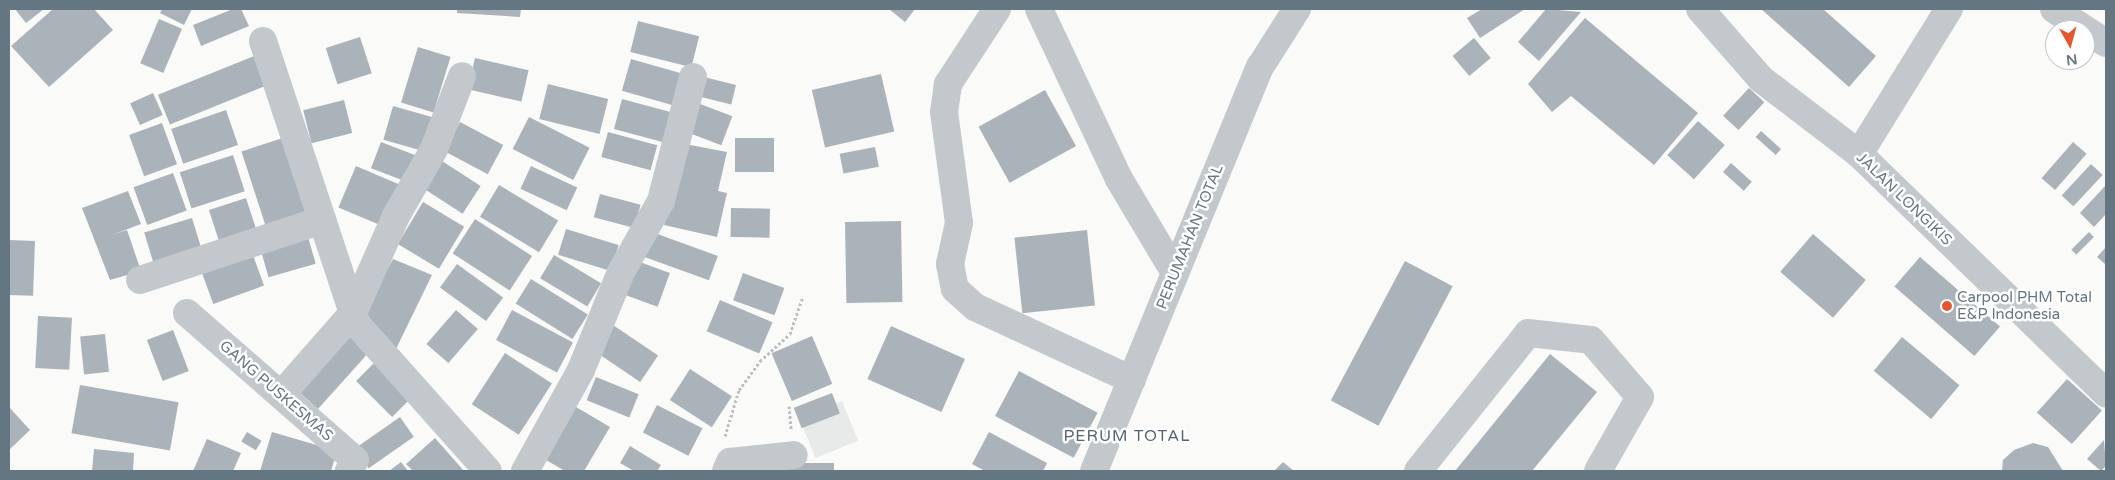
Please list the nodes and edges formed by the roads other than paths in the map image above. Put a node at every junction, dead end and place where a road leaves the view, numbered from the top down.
1 (997, 9) edge
2 (1039, 9) edge
3 (1297, 9) edge
4 (1700, 9) edge
5 (1949, 9) edge
6 (2054, 9) edge
7 (263, 41) dead end
8 (2106, 43) edge
9 (462, 76) dead end
10 (693, 76) dead end
11 (1859, 154) junction
12 (322, 220) junction
13 (1176, 273) junction
14 (140, 280) dead end
15 (187, 313) dead end
16 (353, 313) junction
17 (1132, 380) junction
18 (2106, 393) edge
19 (281, 395) junction
20 (794, 455) dead end
21 (728, 466) edge
22 (349, 471) edge
23 (488, 471) edge
24 (525, 471) edge
25 (1094, 471) edge
26 (1418, 471) edge
27 (1598, 471) edge

1 - 17 street
2 - 13 street
3 - 13 street, PERUMAHAN TOTAL
4 - 11 street, JALAN LONGIKIS
5 - 11 street
6 - 8 street
7 - 12 street
9 - 16 street
10 - 24 street
11 - 18 street, JALAN LONGIKIS
12 - 14 street
12 - 16 street
13 - 17 street, PERUMAHAN TOTAL
15 - 19 street, GANG PUSKESMAS
16 - 19 street
16 - 23 street
17 - 25 street, PERUMAHAN TOTAL
19 - 22 street, GANG PUSKESMAS
20 - 21 street
26 - 27 street

